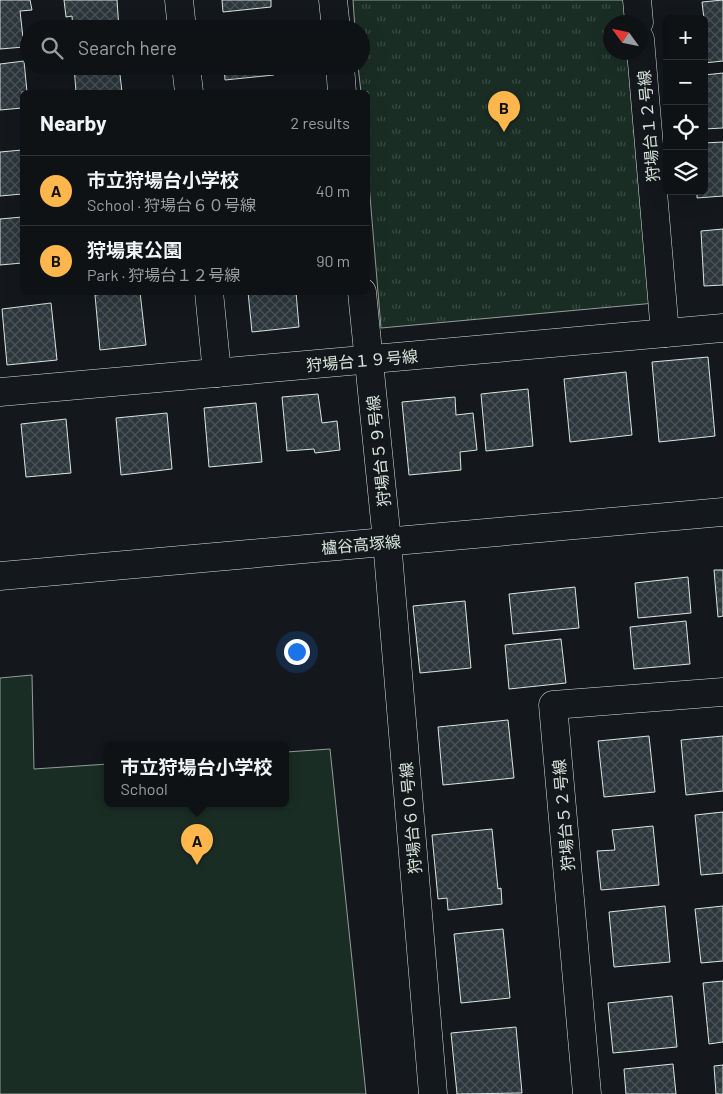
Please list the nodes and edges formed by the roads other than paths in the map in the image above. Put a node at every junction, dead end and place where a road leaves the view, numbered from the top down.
1 (179, 0) edge
2 (333, 0) edge
3 (637, 0) edge
4 (638, 15) edge
5 (181, 20) edge
6 (335, 20) edge
7 (642, 60) edge
8 (187, 75) edge
9 (341, 75) edge
10 (189, 90) edge
11 (342, 90) edge
12 (209, 295) edge
13 (362, 295) edge
14 (723, 328) edge
15 (665, 333) junction
16 (368, 360) junction
17 (217, 373) junction
18 (0, 392) edge
19 (723, 512) edge
20 (387, 541) junction
21 (0, 576) edge
22 (723, 692) edge
23 (433, 1094) edge
24 (586, 1094) edge

1 - 5 street
2 - 6 street
3 - 4 street
7 - 15 street, 狩場台１２号線
8 - 10 street
9 - 11 street
12 - 17 street
13 - 16 street, 狩場台５９号線
14 - 15 street, 狩場台１９号線
15 - 16 street, 狩場台１９号線
16 - 17 street, 狩場台１９号線
16 - 20 street, 狩場台５９号線
17 - 18 street, 狩場台１９号線
19 - 20 street, 櫨谷高塚線
20 - 21 street, 櫨谷高塚線
20 - 23 street, 狩場台６０号線
22 - 24 street, 狩場台５２号線

